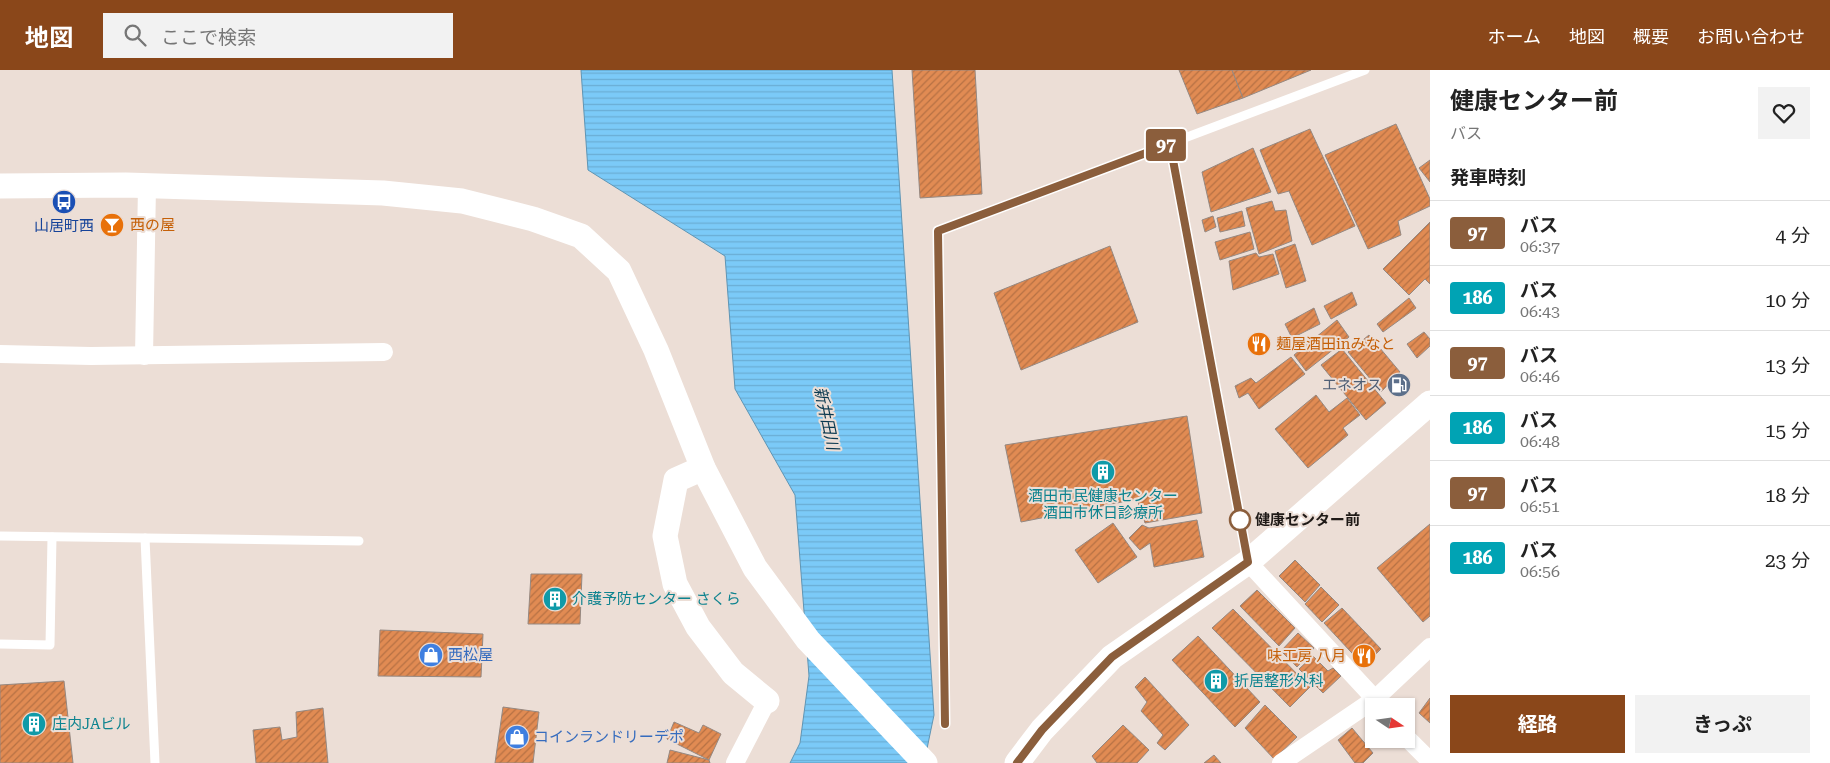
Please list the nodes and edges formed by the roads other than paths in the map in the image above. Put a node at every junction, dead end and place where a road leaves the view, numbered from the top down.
1 (1365, 70) edge
2 (1170, 144) junction
3 (0, 186) edge
4 (147, 186) junction
5 (384, 352) dead end
6 (0, 354) edge
7 (144, 356) junction
8 (1430, 404) edge
9 (703, 468) junction
10 (0, 536) edge
11 (52, 537) junction
12 (145, 538) junction
13 (359, 540) dead end
14 (1248, 562) junction
15 (0, 644) edge
16 (1430, 647) edge
17 (1371, 698) edge
18 (1379, 698) edge
19 (767, 701) joint
20 (1365, 708) edge
21 (945, 724) dead end
22 (1415, 746) edge
23 (1430, 761) edge
24 (155, 763) edge
25 (735, 763) edge
26 (925, 763) edge
27 (1017, 763) edge
28 (1281, 763) edge

1 - 2 lane
2 - 14 lane
2 - 21 lane
3 - 4 street
4 - 7 street
4 - 9 street
5 - 7 street
6 - 7 street
8 - 14 street
9 - 19 street
9 - 26 street
10 - 11 lane
11 - 12 lane
11 - 15 lane
12 - 13 lane
12 - 24 lane
14 - 17 street
14 - 27 street
16 - 18 street
19 - 25 street
20 - 28 street
22 - 23 street

